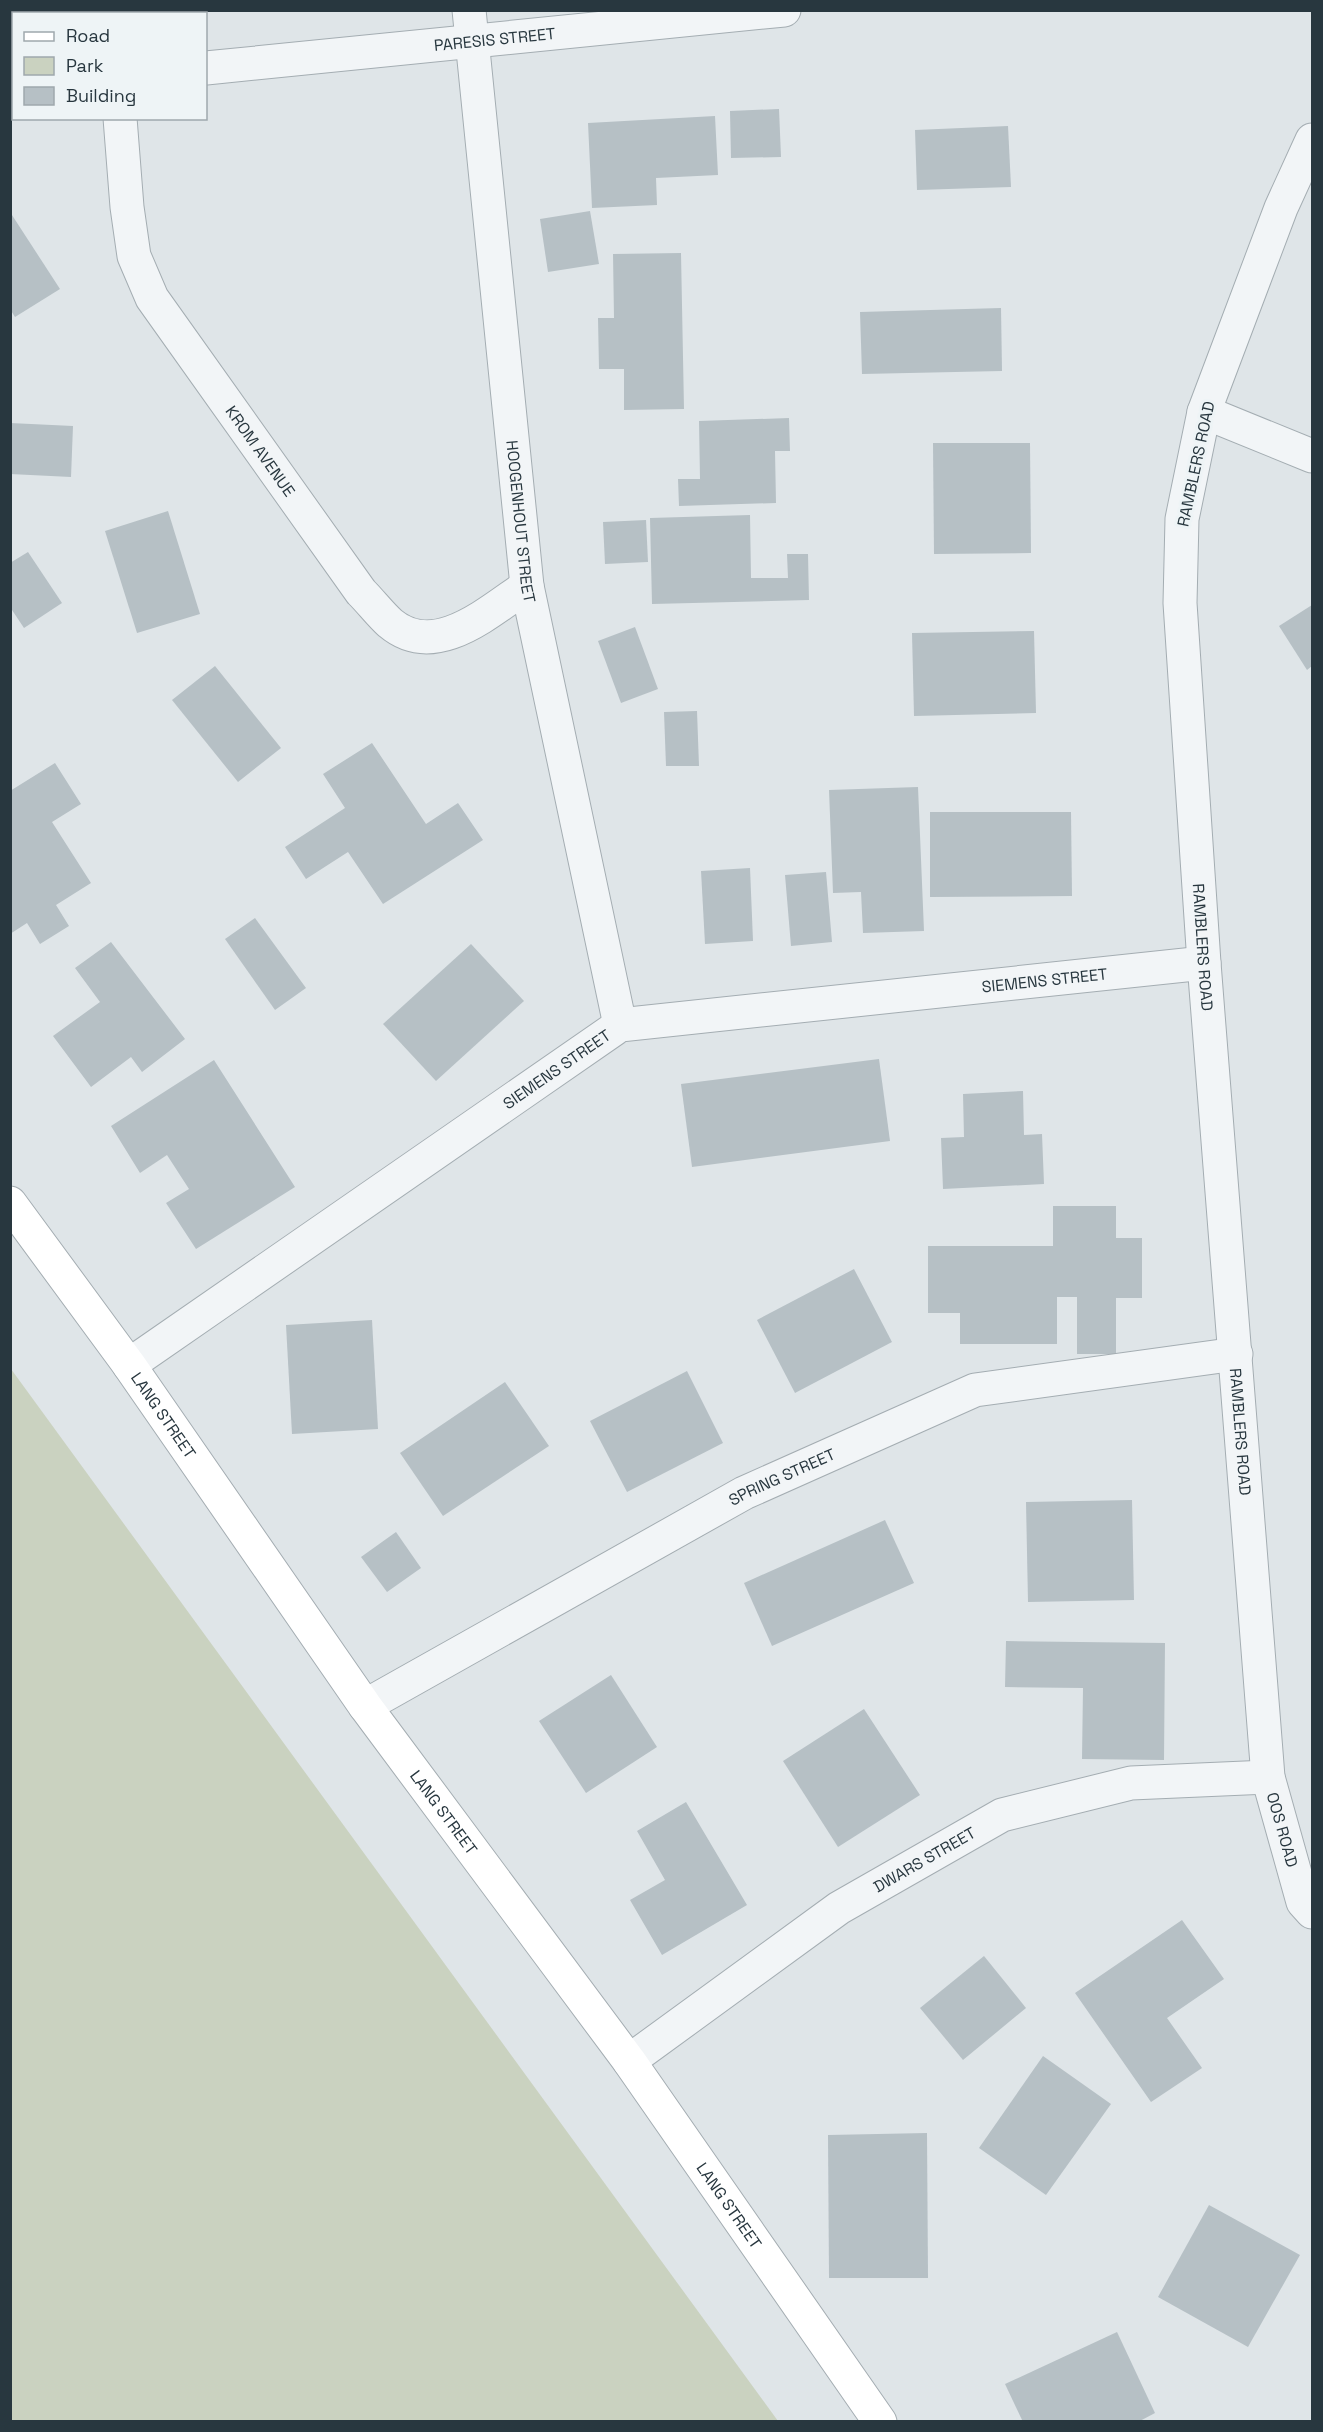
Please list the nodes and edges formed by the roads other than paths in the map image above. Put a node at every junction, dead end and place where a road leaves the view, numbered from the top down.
1 (784, 10) edge
2 (471, 26) edge
3 (207, 68) edge
4 (120, 120) edge
5 (1312, 140) edge
6 (1204, 412) junction
7 (1312, 456) edge
8 (527, 586) junction
9 (1204, 963) junction
10 (620, 1025) junction
11 (10, 1203) edge
12 (1236, 1354) junction
13 (129, 1365) junction
14 (365, 1706) junction
15 (1268, 1777) junction
16 (1312, 1912) edge
17 (629, 2061) junction
18 (880, 2421) edge

1 - 2 street, PARESIS STREET
2 - 3 street, PARESIS STREET
2 - 8 street, HOOGENHOUT STREET
4 - 8 street, KROM AVENUE
5 - 6 street, RAMBLERS ROAD
6 - 7 street
6 - 9 street, RAMBLERS ROAD
8 - 10 street, HOOGENHOUT STREET
9 - 10 street, SIEMENS STREET
9 - 12 street, RAMBLERS ROAD
10 - 13 street, SIEMENS STREET
11 - 13 street, LANG STREET
12 - 14 street, SPRING STREET
12 - 15 street, RAMBLERS ROAD
13 - 14 street, LANG STREET
14 - 17 street, LANG STREET
15 - 16 street, OOS ROAD
15 - 17 street, DWARS STREET
17 - 18 street, LANG STREET

